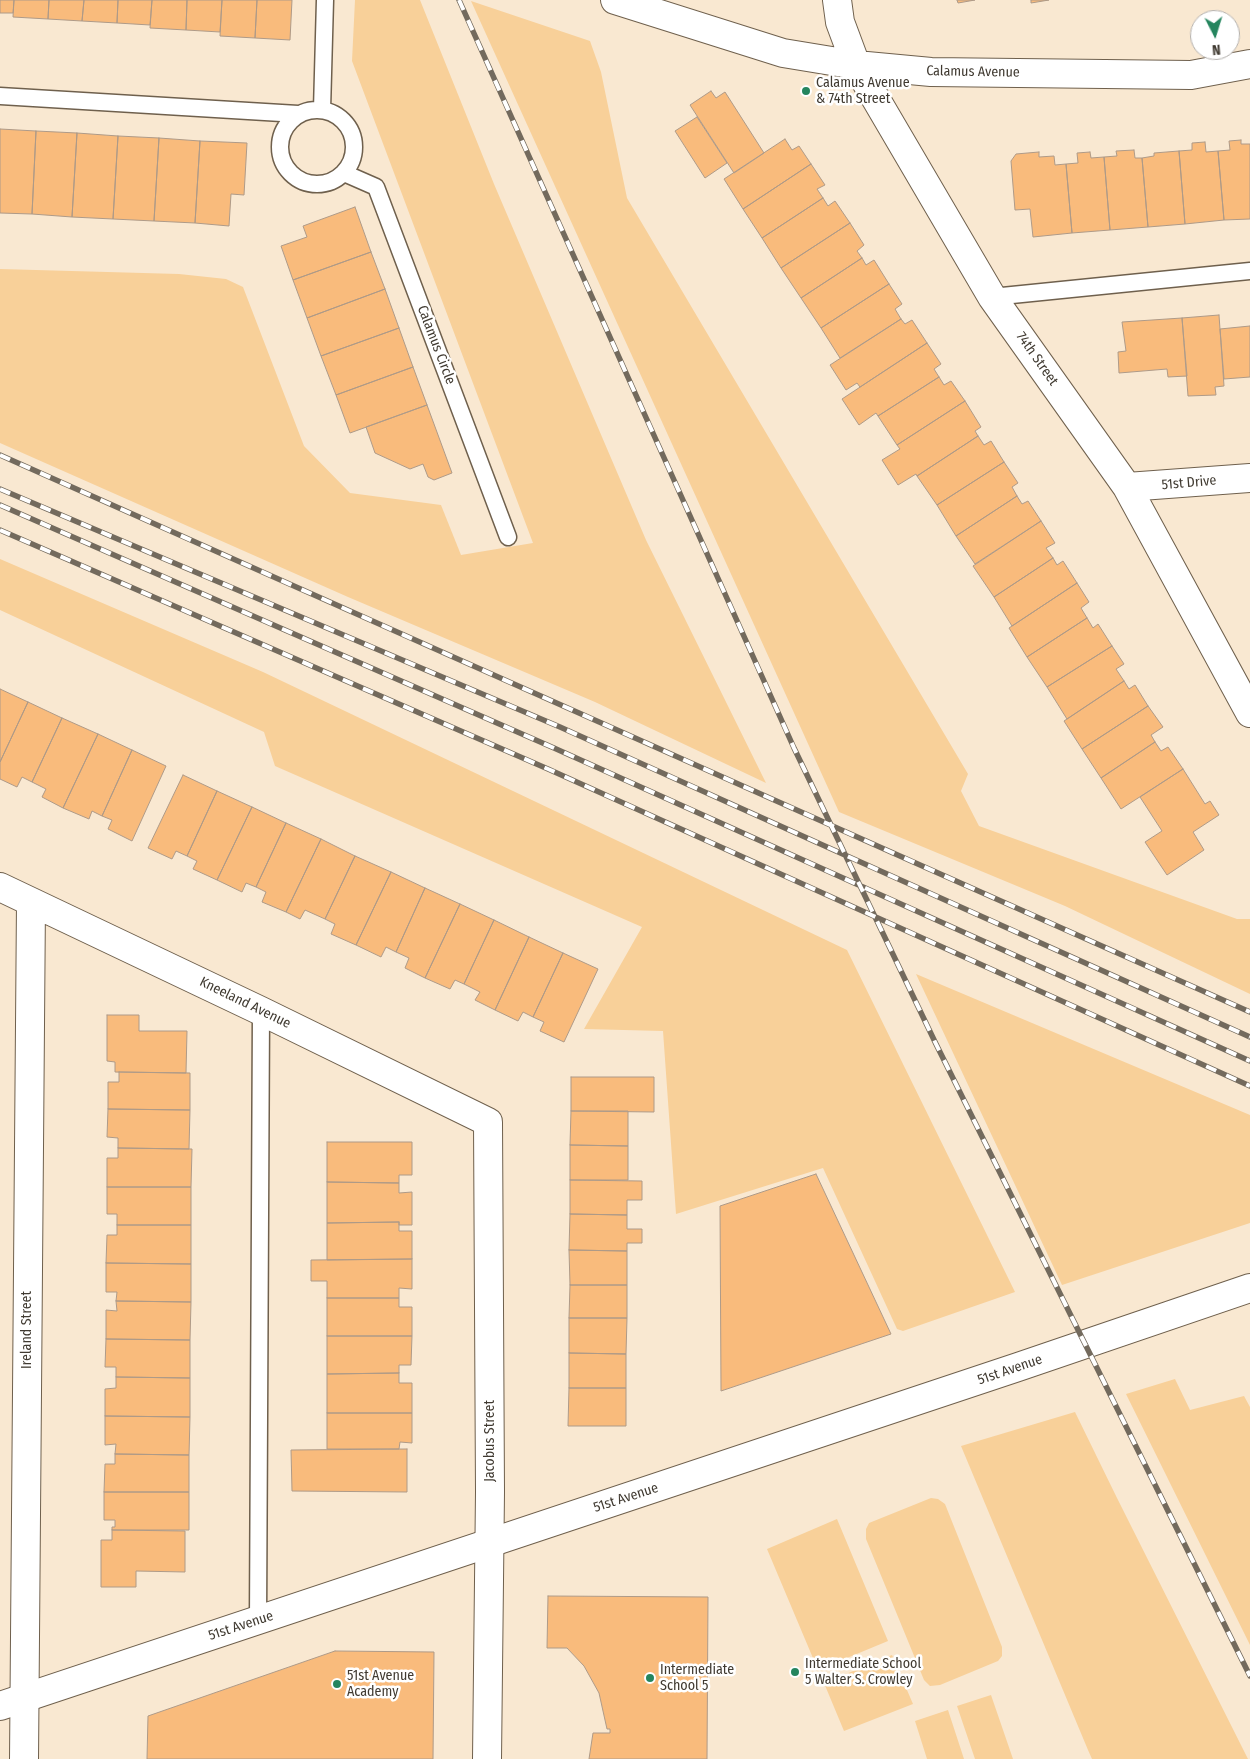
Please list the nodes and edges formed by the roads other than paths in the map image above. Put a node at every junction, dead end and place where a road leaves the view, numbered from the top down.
1 (325, 0) edge
2 (615, 0) edge
3 (837, 0) edge
4 (1250, 64) edge
5 (856, 65) junction
6 (0, 96) edge
7 (322, 110) junction
8 (298, 114) junction
9 (344, 173) junction
10 (1250, 271) edge
11 (992, 297) junction
12 (1250, 478) edge
13 (1127, 488) junction
14 (508, 537) dead end
15 (1250, 713) edge
16 (0, 887) edge
17 (31, 902) junction
18 (261, 1011) junction
19 (488, 1122) joint
20 (1250, 1288) edge
21 (489, 1544) junction
22 (258, 1620) junction
23 (12, 1702) edge
24 (24, 1759) edge
25 (487, 1759) edge

1 - 7 lane
2 - 5 street, Calamus Avenue
3 - 5 street, 74th Street
4 - 5 street, Calamus Avenue
5 - 11 street, 74th Street
6 - 8 lane
7 - 8 lane
7 - 9 lane
8 - 9 lane
9 - 14 lane, Calamus Circle
10 - 11 lane
11 - 13 street, 74th Street
12 - 13 street, 51st Drive
13 - 15 street, 74th Street
16 - 17 street, Kneeland Avenue
17 - 18 street, Kneeland Avenue
17 - 23 street, Ireland Street
18 - 19 street, Kneeland Avenue
18 - 22 lane
19 - 21 street, Jacobus Street
20 - 21 street, 51st Avenue
21 - 22 street, 51st Avenue
21 - 25 street, Jacobus Street
22 - 23 street, 51st Avenue
23 - 24 street, Ireland Street

